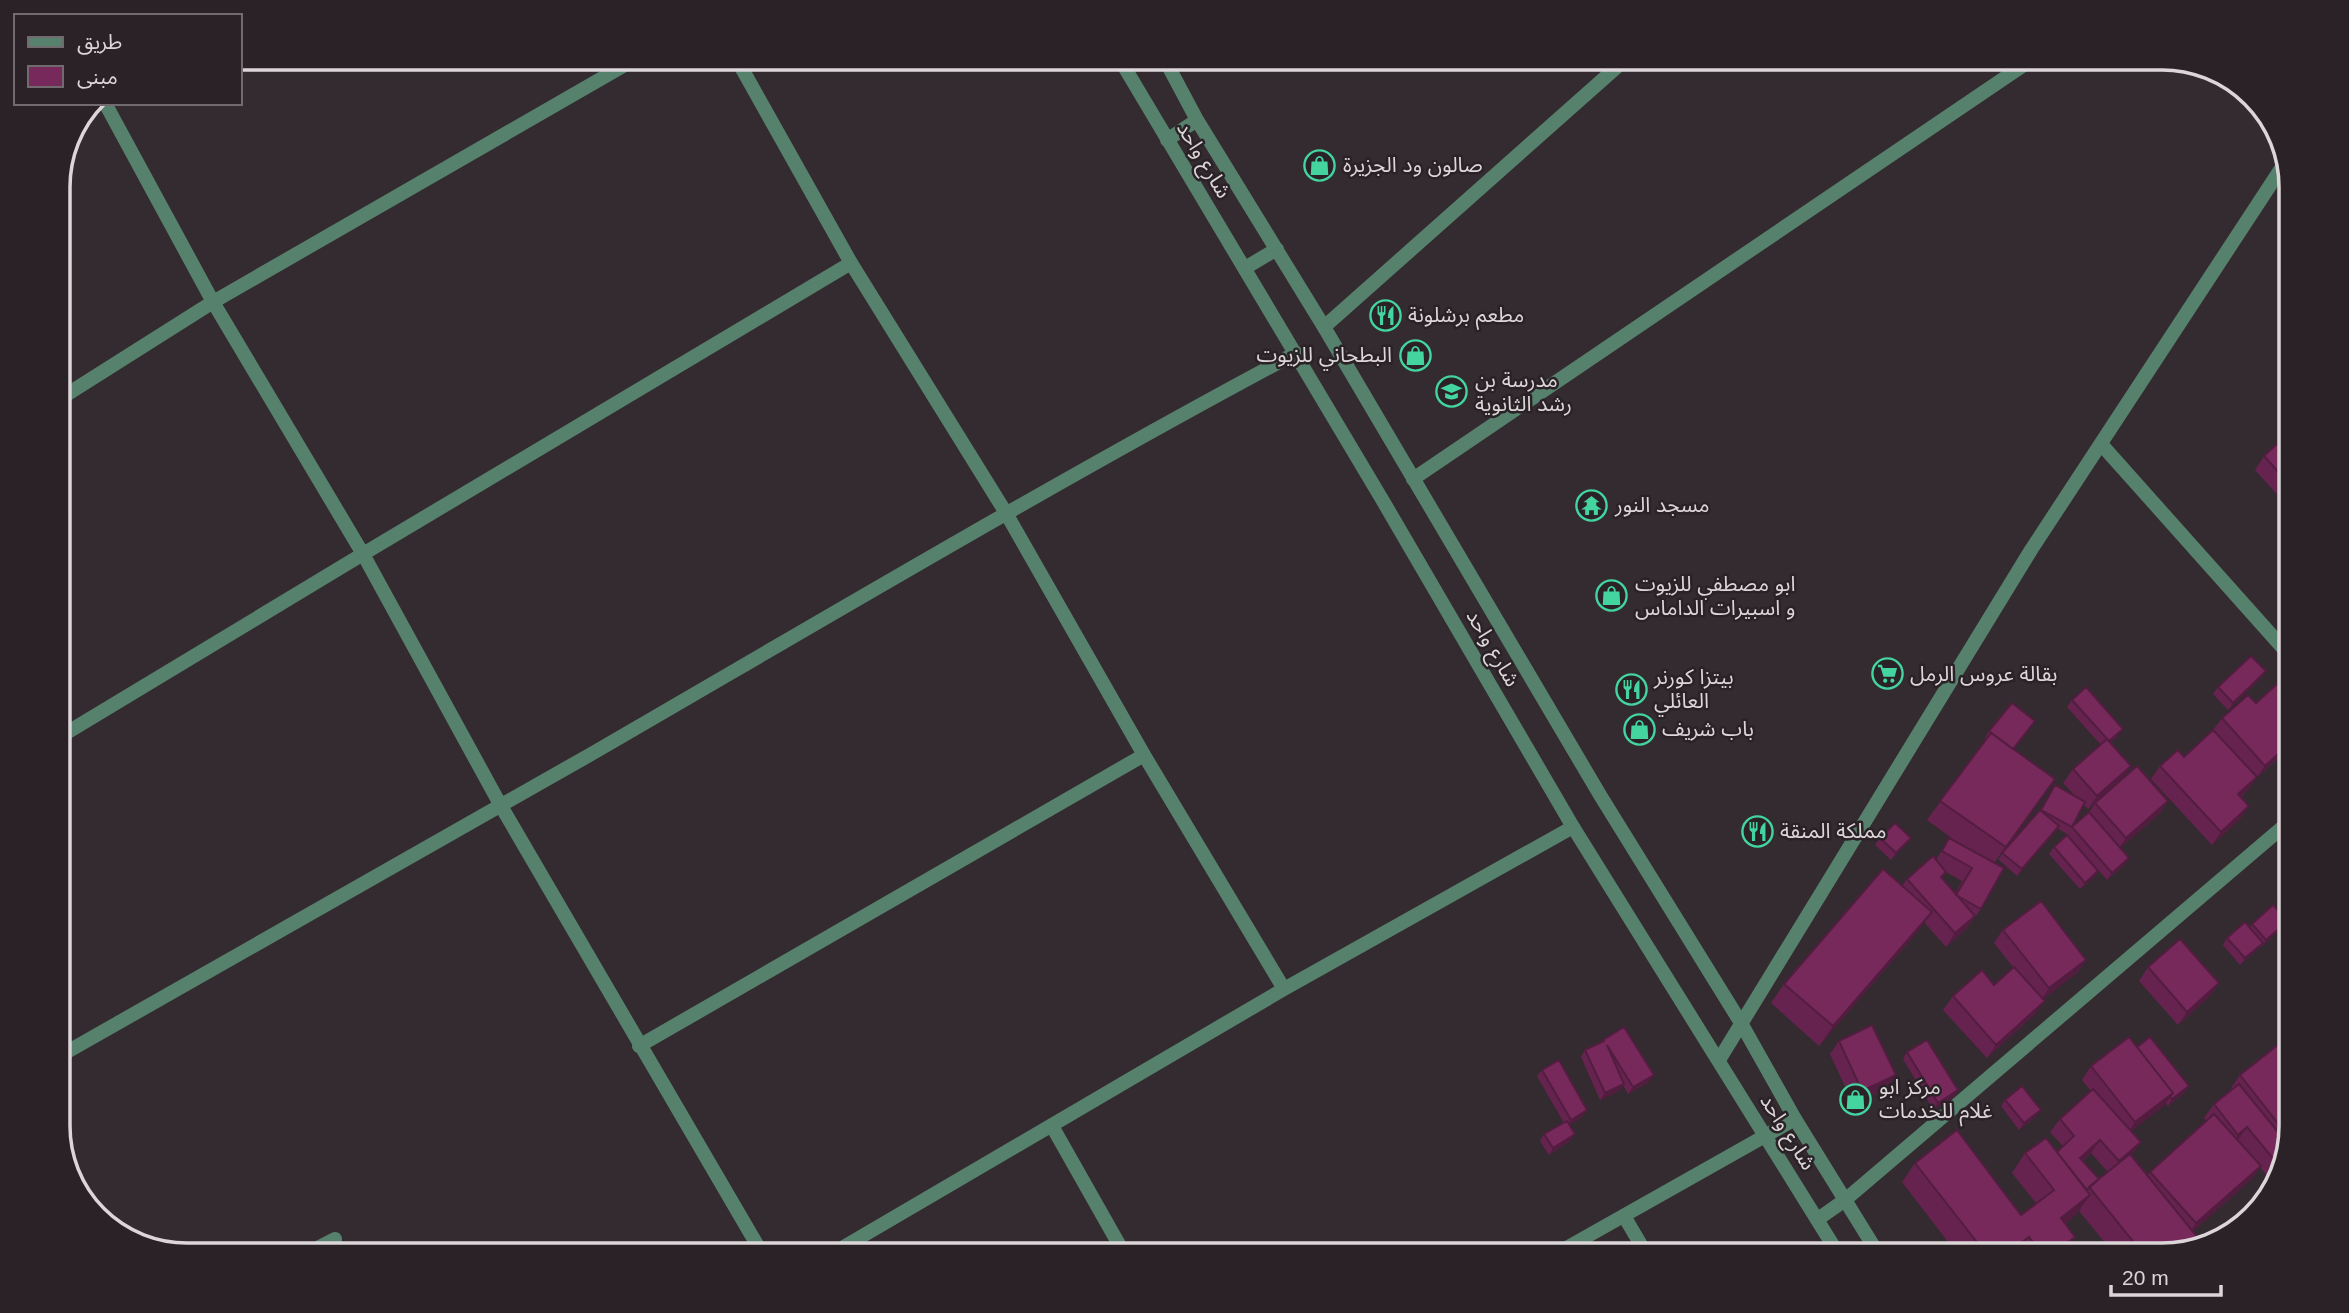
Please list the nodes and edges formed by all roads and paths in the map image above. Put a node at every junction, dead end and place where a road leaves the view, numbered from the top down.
1 (616, 70) edge
2 (743, 70) edge
3 (1126, 70) edge
4 (1170, 70) edge
5 (1613, 70) edge
6 (2016, 70) edge
7 (110, 105) edge
8 (1197, 120) junction
9 (1167, 140) junction
10 (2278, 173) edge
11 (1277, 248) junction
12 (851, 263) junction
13 (1245, 268) junction
14 (213, 302) junction
15 (1324, 327) junction
16 (1296, 353) junction
17 (70, 392) edge
18 (2101, 444) junction
19 (1413, 479) junction
20 (1006, 513) junction
21 (363, 554) junction
22 (2279, 644) edge
23 (70, 731) edge
24 (1144, 755) junction
25 (501, 806) junction
26 (1573, 827) junction
27 (2279, 830) edge
28 (1284, 989) junction
29 (1741, 1023) junction
30 (639, 1046) junction
31 (70, 1050) edge
32 (1719, 1060) junction
33 (1796, 1119) junction
34 (1052, 1126) junction
35 (1765, 1136) junction
36 (1845, 1200) junction
37 (1624, 1216) junction
38 (1818, 1219) junction
39 (335, 1239) dead end
40 (327, 1243) edge
41 (756, 1243) edge
42 (851, 1243) edge
43 (1118, 1243) edge
44 (1576, 1243) edge
45 (1640, 1243) edge
46 (1832, 1243) edge
47 (1872, 1243) edge

1 - 14 street
2 - 12 street
3 - 9 street, شارع واحد
4 - 8 street, شارع واحد
5 - 15 street
6 - 19 street
7 - 14 street
8 - 9 street
8 - 11 street, شارع واحد
9 - 13 street, شارع واحد
10 - 18 street
11 - 13 street
11 - 15 street, شارع واحد
12 - 20 street
12 - 21 street
13 - 16 street, شارع واحد
14 - 17 street
14 - 21 street
15 - 19 street, شارع واحد
16 - 20 street
16 - 26 street, شارع واحد
18 - 22 street
18 - 29 street
19 - 29 street, شارع واحد
20 - 24 street
20 - 25 street
21 - 23 street
21 - 25 street
24 - 28 street
24 - 30 street
25 - 30 street
25 - 31 street
26 - 28 street
26 - 32 street, شارع واحد
27 - 36 street
28 - 34 street
29 - 32 street
29 - 33 street, شارع واحد
30 - 41 street
32 - 35 street, شارع واحد
33 - 35 street
33 - 36 street, شارع واحد
34 - 42 street
34 - 43 street
35 - 37 street
35 - 38 street, شارع واحد
36 - 38 street
36 - 47 street, شارع واحد
37 - 44 street
37 - 45 street
38 - 46 street, شارع واحد
39 - 40 street

